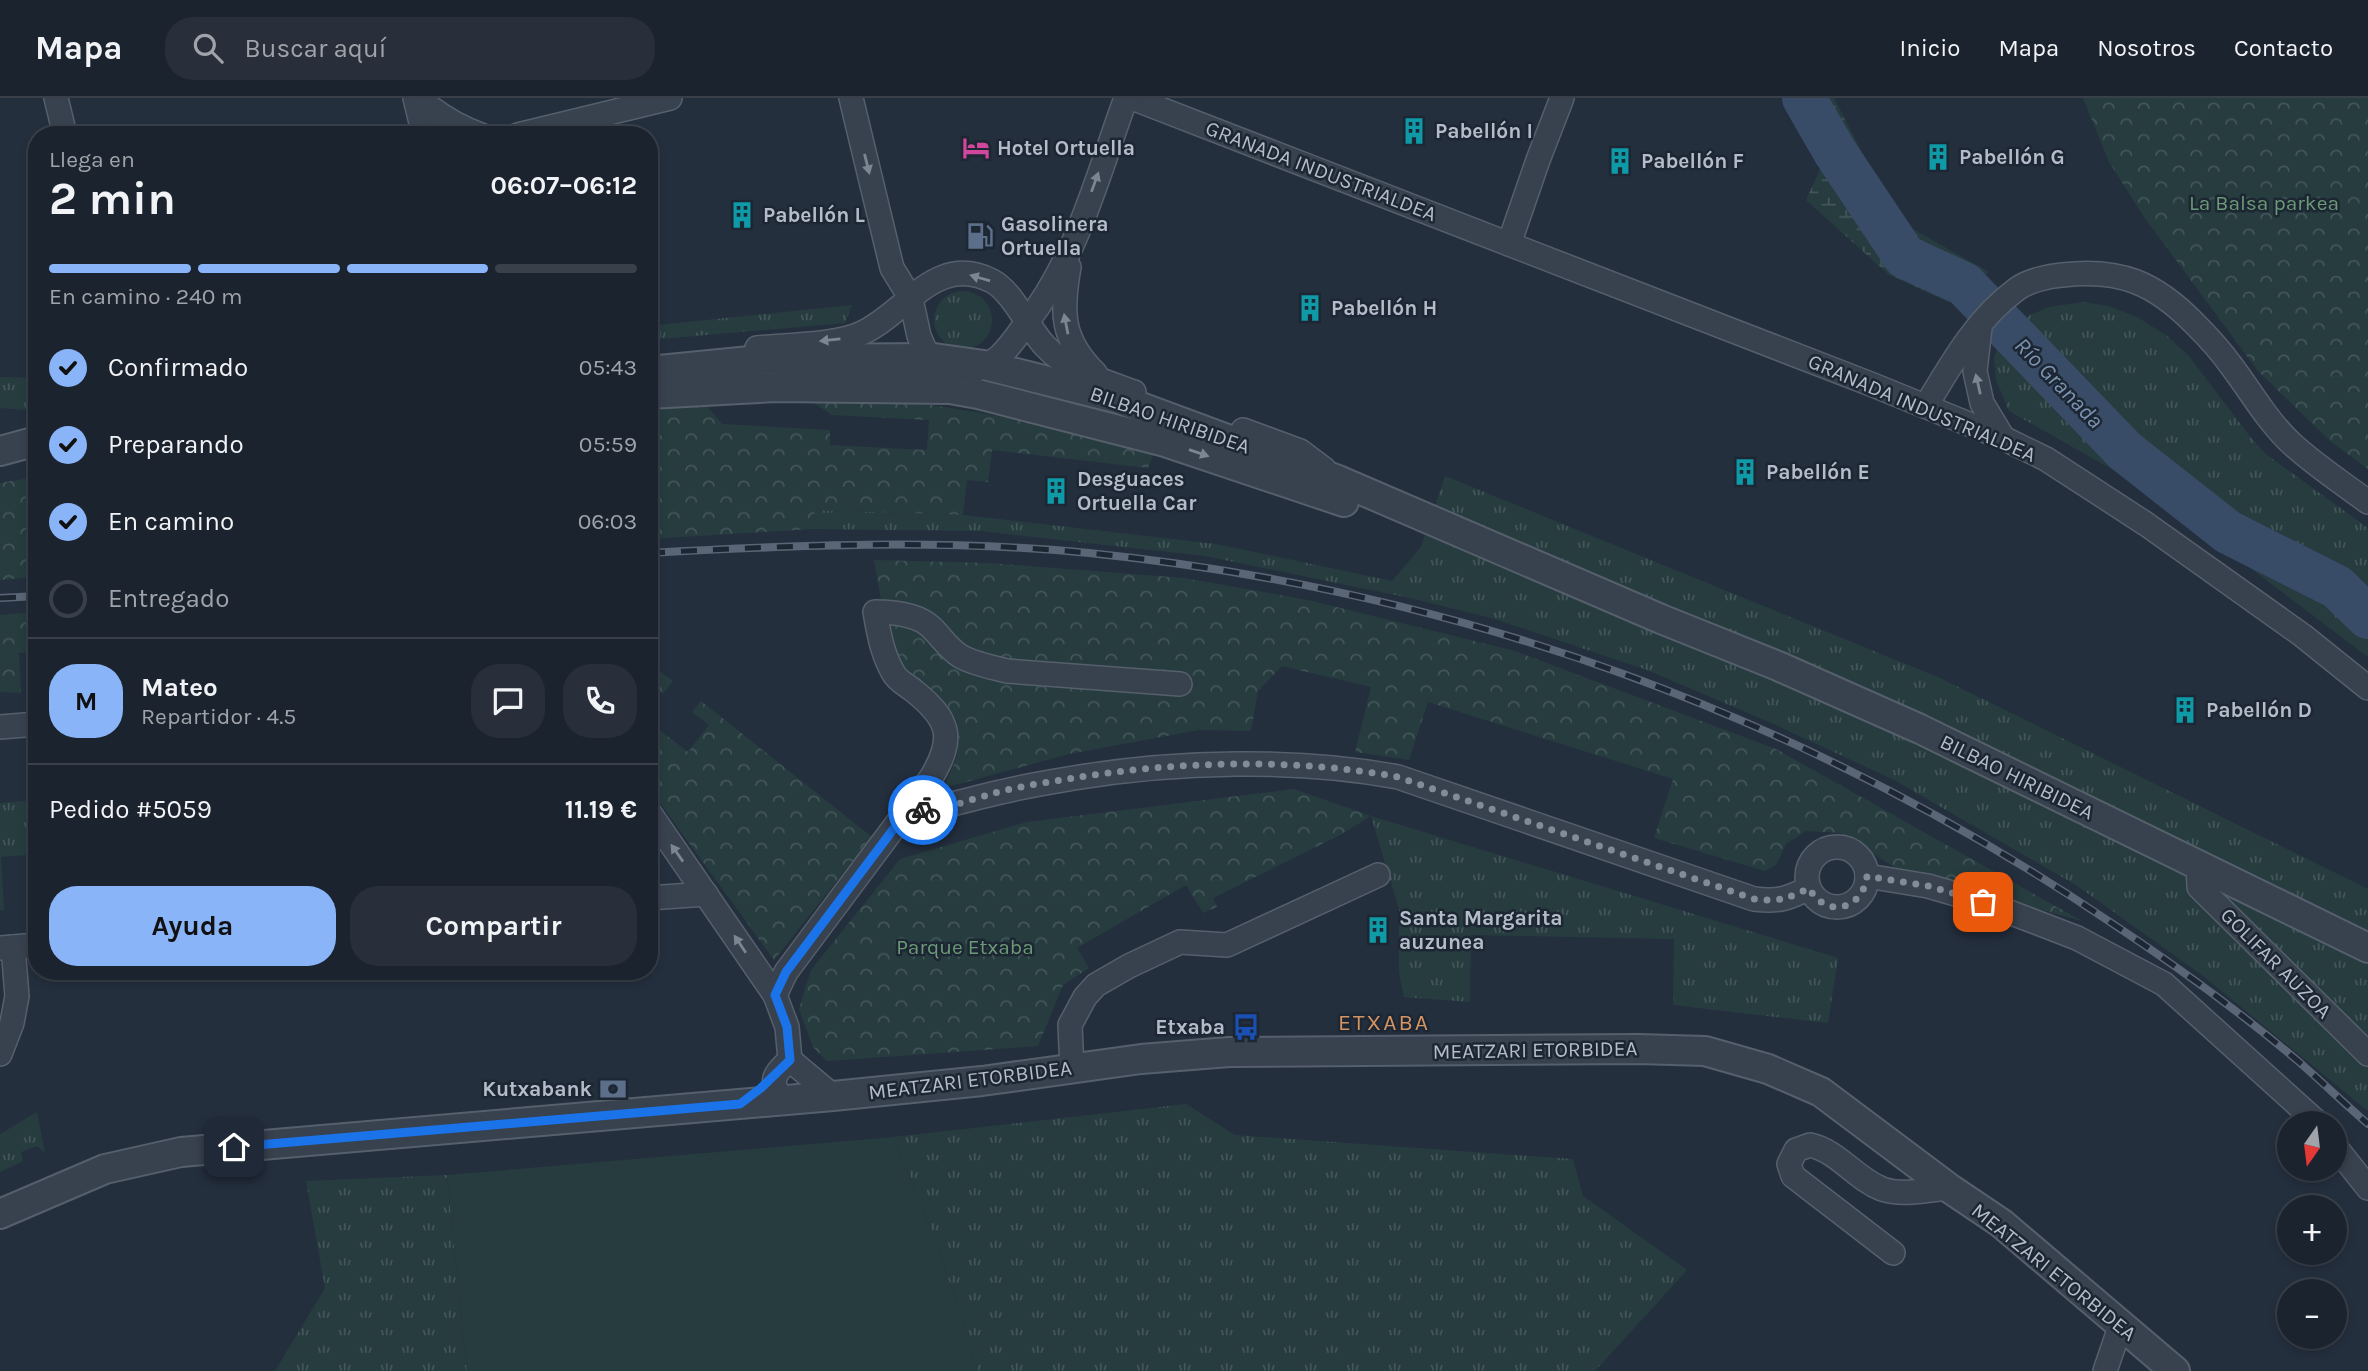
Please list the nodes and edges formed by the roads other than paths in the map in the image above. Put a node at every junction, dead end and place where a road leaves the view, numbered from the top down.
1 (56, 98) edge
2 (417, 98) edge
3 (670, 98) edge
4 (850, 98) edge
5 (1126, 98) edge
6 (1132, 98) edge
7 (1562, 98) edge
8 (63, 126) edge
9 (422, 126) edge
10 (457, 126) edge
11 (555, 126) edge
12 (1509, 244) junction
13 (1072, 247) junction
14 (892, 268) junction
15 (911, 299) junction
16 (1026, 324) junction
17 (1980, 325) junction
18 (862, 334) junction
19 (658, 358) edge
20 (934, 358) junction
21 (971, 369) junction
22 (658, 370) edge
23 (1102, 380) junction
24 (716, 390) junction
25 (658, 393) edge
26 (1926, 406) junction
27 (0, 432) edge
28 (28, 434) edge
29 (2003, 439) junction
30 (1165, 442) junction
31 (28, 443) edge
32 (0, 451) edge
33 (1338, 480) junction
34 (2368, 502) edge
35 (1661, 619) junction
36 (1180, 684) dead end
37 (2368, 688) edge
38 (28, 725) edge
39 (0, 727) edge
40 (907, 811) junction
41 (658, 826) edge
42 (2198, 866) junction
43 (1378, 875) dead end
44 (1867, 876) junction
45 (1809, 888) junction
46 (706, 894) junction
47 (658, 897) edge
48 (28, 946) edge
49 (7, 948) edge
50 (2368, 948) edge
51 (775, 995) junction
52 (0, 1054) edge
53 (2368, 1054) edge
54 (791, 1068) junction
55 (1072, 1069) junction
56 (832, 1096) junction
57 (789, 1100) junction
58 (740, 1104) junction
59 (2305, 1111) edge
60 (2347, 1161) edge
61 (1949, 1188) junction
62 (2368, 1188) edge
63 (0, 1214) edge
64 (1893, 1253) dead end
65 (2120, 1326) junction
66 (2165, 1368) edge
67 (2105, 1371) edge

1 - 8 street
2 - 9 street
2 - 10 street
3 - 11 street
4 -> 14 street
13 -> 5 street
6 - 12 street, GRANADA INDUSTRIALDEA
7 - 12 street
12 - 26 street, GRANADA INDUSTRIALDEA
13 - 16 street
23 -> 13 street
14 - 15 street
14 - 18 street
16 -> 15 street
15 - 18 street
15 - 20 street
16 - 21 street
16 - 23 street
17 - 26 street
29 -> 17 street
17 - 34 street
18 -> 19 street
20 - 21 street, BILBAO HIRIBIDEA
20 - 22 street, BILBAO HIRIBIDEA
21 - 24 street
21 - 30 street
21 - 33 street, BILBAO HIRIBIDEA
23 - 33 street
24 - 25 street, BILBAO HIRIBIDEA
24 - 30 street, BILBAO HIRIBIDEA
26 - 29 street, GRANADA INDUSTRIALDEA
27 - 28 street
29 - 37 street, GRANADA INDUSTRIALDEA
30 -> 35 street, BILBAO HIRIBIDEA
31 - 32 street
33 - 35 street, BILBAO HIRIBIDEA
35 - 42 street, BILBAO HIRIBIDEA
36 - 40 street
38 - 39 street
40 - 45 street
40 - 51 street
46 -> 41 street
42 - 50 street, BILBAO HIRIBIDEA
42 - 53 street, GOLIFAR AUZOA
43 - 55 street
44 - 45 street
44 - 45 street
44 - 59 street
46 - 47 street
51 -> 46 street
48 - 49 street
49 - 52 street
51 - 54 street
54 - 56 street
54 - 57 street
54 - 58 street
55 - 56 street, MEATZARI ETORBIDEA
55 - 61 street, MEATZARI ETORBIDEA
56 - 57 street, MEATZARI ETORBIDEA
57 - 58 street, MEATZARI ETORBIDEA
58 - 63 street, MEATZARI ETORBIDEA
60 - 62 street
61 - 64 street
61 - 65 street, MEATZARI ETORBIDEA
65 - 66 street, MEATZARI ETORBIDEA
65 - 67 street

